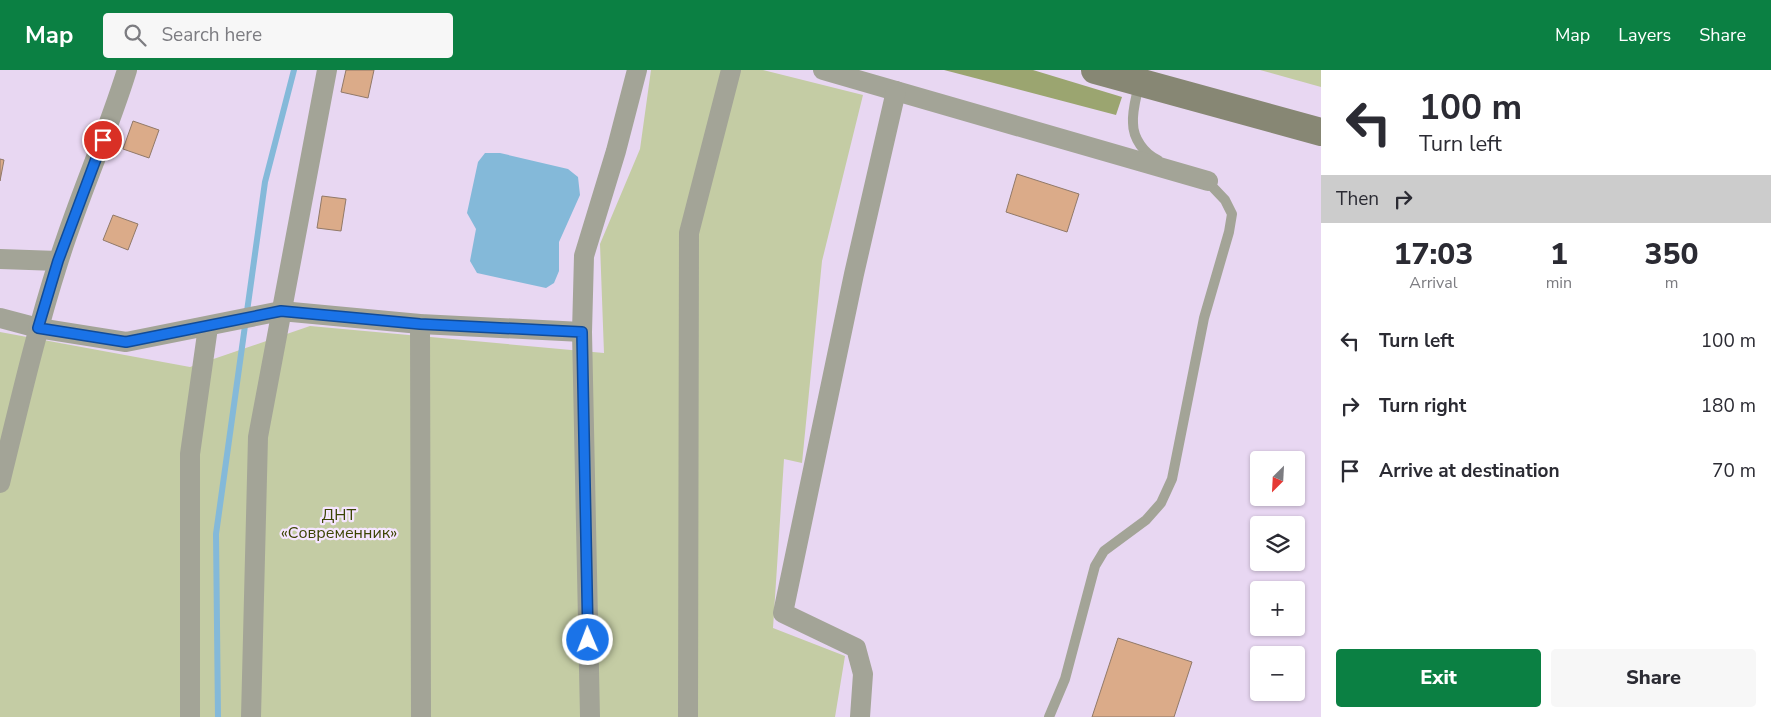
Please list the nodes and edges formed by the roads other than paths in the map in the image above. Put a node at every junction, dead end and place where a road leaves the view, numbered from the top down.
1 (127, 70) edge
2 (327, 70) edge
3 (637, 70) edge
4 (731, 70) edge
5 (823, 70) edge
6 (1095, 70) edge
7 (1139, 82) junction
8 (896, 91) junction
9 (1321, 132) edge
10 (1208, 181) junction
11 (0, 259) edge
12 (58, 261) junction
13 (281, 311) junction
14 (0, 318) edge
15 (420, 324) junction
16 (208, 327) junction
17 (38, 328) junction
18 (582, 332) junction
19 (0, 483) edge
20 (190, 717) edge
21 (251, 717) edge
22 (421, 717) edge
23 (590, 717) edge
24 (688, 717) edge
25 (860, 717) edge
26 (1049, 717) edge

1 - 12 street
2 - 13 street
3 - 18 street
4 - 24 street
5 - 8 street
6 - 7 street
7 - 9 street
7 - 10 lane
8 - 10 street
8 - 25 street
10 - 26 lane
11 - 12 street
12 - 17 street
13 - 15 street
13 - 16 street
13 - 21 street
14 - 17 street
15 - 18 street
15 - 22 street
16 - 17 street
16 - 20 street
17 - 19 street
18 - 23 street

